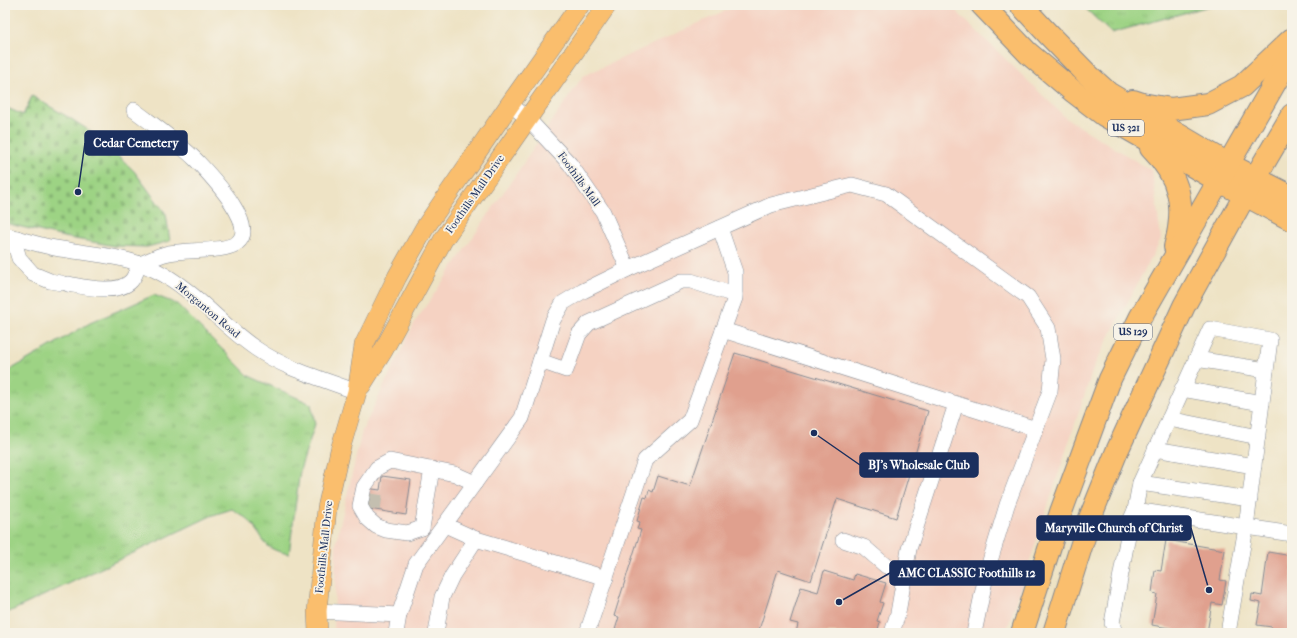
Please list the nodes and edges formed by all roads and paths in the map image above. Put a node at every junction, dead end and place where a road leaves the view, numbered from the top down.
1 (580, 5) edge
2 (607, 5) edge
3 (982, 5) edge
4 (1021, 5) edge
5 (1292, 39) edge
6 (1292, 53) edge
7 (1108, 93) junction
8 (510, 104) junction
9 (134, 110) dead end
10 (1292, 115) edge
11 (527, 118) junction
12 (1139, 136) junction
13 (1224, 172) junction
14 (1250, 187) junction
15 (1292, 197) edge
16 (1292, 220) edge
17 (720, 228) junction
18 (11, 236) edge
19 (140, 264) junction
20 (1171, 264) junction
21 (628, 269) junction
22 (735, 295) junction
23 (723, 330) junction
24 (1196, 359) junction
25 (540, 361) junction
26 (1266, 370) junction
27 (1182, 389) junction
28 (357, 392) junction
29 (1262, 403) junction
30 (956, 404) junction
31 (1169, 419) junction
32 (1036, 429) junction
33 (1258, 437) junction
34 (1155, 449) junction
35 (1254, 466) junction
36 (432, 469) junction
37 (475, 483) junction
38 (1140, 483) junction
39 (1250, 499) junction
40 (1135, 510) junction
41 (445, 525) junction
42 (1246, 527) junction
43 (422, 528) junction
44 (1292, 534) edge
45 (436, 538) junction
46 (476, 539) junction
47 (843, 540) dead end
48 (905, 573) junction
49 (606, 578) junction
50 (317, 612) junction
51 (399, 615) junction
52 (318, 633) edge
53 (396, 633) edge
54 (436, 633) edge
55 (587, 633) edge
56 (892, 633) edge
57 (974, 633) edge
58 (1022, 633) edge
59 (1054, 633) edge
60 (1115, 633) edge
61 (1228, 633) edge

1 - 8 main road, Foothills Mall Drive
2 - 11 main road, Foothills Mall Drive
3 - 12 highway, US 321
4 - 7 highway, US 321
5 - 7 highway
6 - 13 highway, US 129
7 - 13 highway, US 321
8 - 11 street, Foothills Mall
8 - 28 main road, Foothills Mall Drive
9 - 19 street
10 - 14 highway, US 129
11 - 21 street, Foothills Mall
11 - 28 main road, Foothills Mall Drive
12 - 13 highway, US 321
12 - 20 highway
13 - 14 highway, US 321
13 - 20 highway, US 129
14 - 15 highway, US 321
14 - 16 highway, US 321
14 - 59 highway, US 129
17 - 21 street
17 - 22 street
17 - 32 street
18 - 19 street, Morganton Road
18 - 19 street
19 - 28 street, Morganton Road
20 - 58 highway, US 129
21 - 25 street
22 - 23 street
22 - 25 street
23 - 30 street
23 - 49 street
24 - 26 street
24 - 26 street
24 - 27 street
25 - 37 street
26 - 29 street
27 - 29 street
27 - 31 street
28 - 50 main road, Foothills Mall Drive
29 - 33 street
30 - 32 street
30 - 48 street
31 - 33 street
31 - 34 street
32 - 57 street
33 - 35 street
34 - 35 street
34 - 38 street
35 - 39 street
36 - 37 street
36 - 43 street
36 - 43 street
37 - 41 street
38 - 39 street
38 - 40 street
39 - 42 street
40 - 42 street
40 - 60 street
41 - 45 street
41 - 46 street
42 - 44 street
42 - 61 street
43 - 45 street
45 - 51 street
46 - 49 street
46 - 54 street
47 - 48 street
48 - 56 street
49 - 55 street
50 - 51 street
50 - 52 main road, Foothills Mall Drive
51 - 53 street

